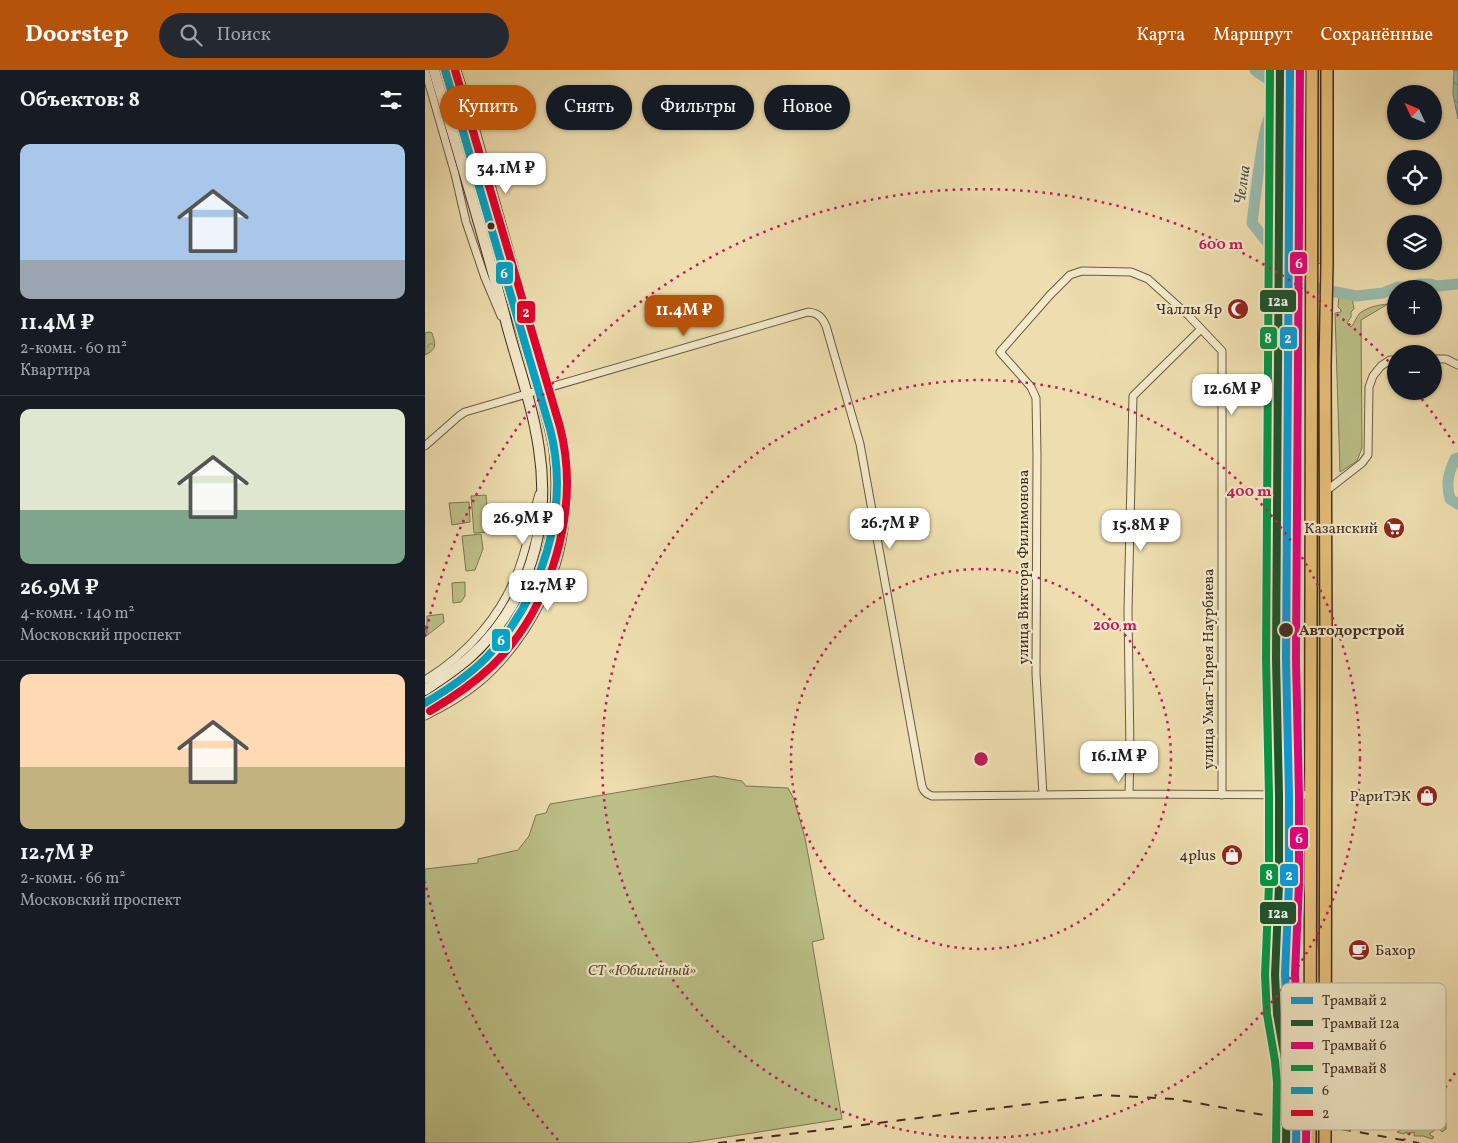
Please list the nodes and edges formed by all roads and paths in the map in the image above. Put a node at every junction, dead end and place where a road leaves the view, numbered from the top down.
1 (425, 70) edge
2 (434, 70) edge
3 (445, 70) edge
4 (457, 70) edge
5 (1312, 70) edge
6 (1327, 70) edge
7 (521, 328) junction
8 (1201, 329) junction
9 (1000, 352) joint
10 (1442, 359) edge
11 (1387, 362) edge
12 (1311, 364) junction
13 (1325, 365) junction
14 (1458, 365) edge
15 (519, 370) junction
16 (541, 390) junction
17 (526, 394) junction
18 (425, 446) edge
19 (555, 454) junction
20 (542, 481) junction
21 (1326, 491) junction
22 (425, 680) edge
23 (425, 690) edge
24 (425, 703) edge
25 (425, 716) edge
26 (1129, 794) junction
27 (1043, 795) junction
28 (1222, 795) junction
29 (1312, 795) junction
30 (1310, 968) junction
31 (1326, 973) junction
32 (1310, 983) edge
33 (1326, 983) edge
34 (1310, 1130) edge
35 (1325, 1130) edge
36 (1310, 1143) edge
37 (1325, 1143) edge

1 - 15 street
2 - 15 main road
3 - 7 main road
4 - 7 street
5 - 12 main road
6 - 13 main road
7 - 16 main road
8 - 9 street, улица Умат-Гирея Наурбиева
8 - 26 street
8 - 28 street, улица Умат-Гирея Наурбиева
9 - 27 street, улица Виктора Филимонова
10 - 14 street
11 - 21 street
12 - 13 main road
12 - 29 main road
13 - 21 main road
15 - 17 main road
16 - 17 street
16 - 19 main road
16 - 27 street
17 - 18 street
17 - 20 main road
19 - 24 main road
19 - 25 street
20 - 22 street
20 - 23 main road
21 - 31 main road
26 - 27 street
26 - 28 street
28 - 29 street
29 - 30 main road
30 - 31 main road
30 - 32 main road
31 - 33 main road
34 - 36 main road
35 - 37 main road

